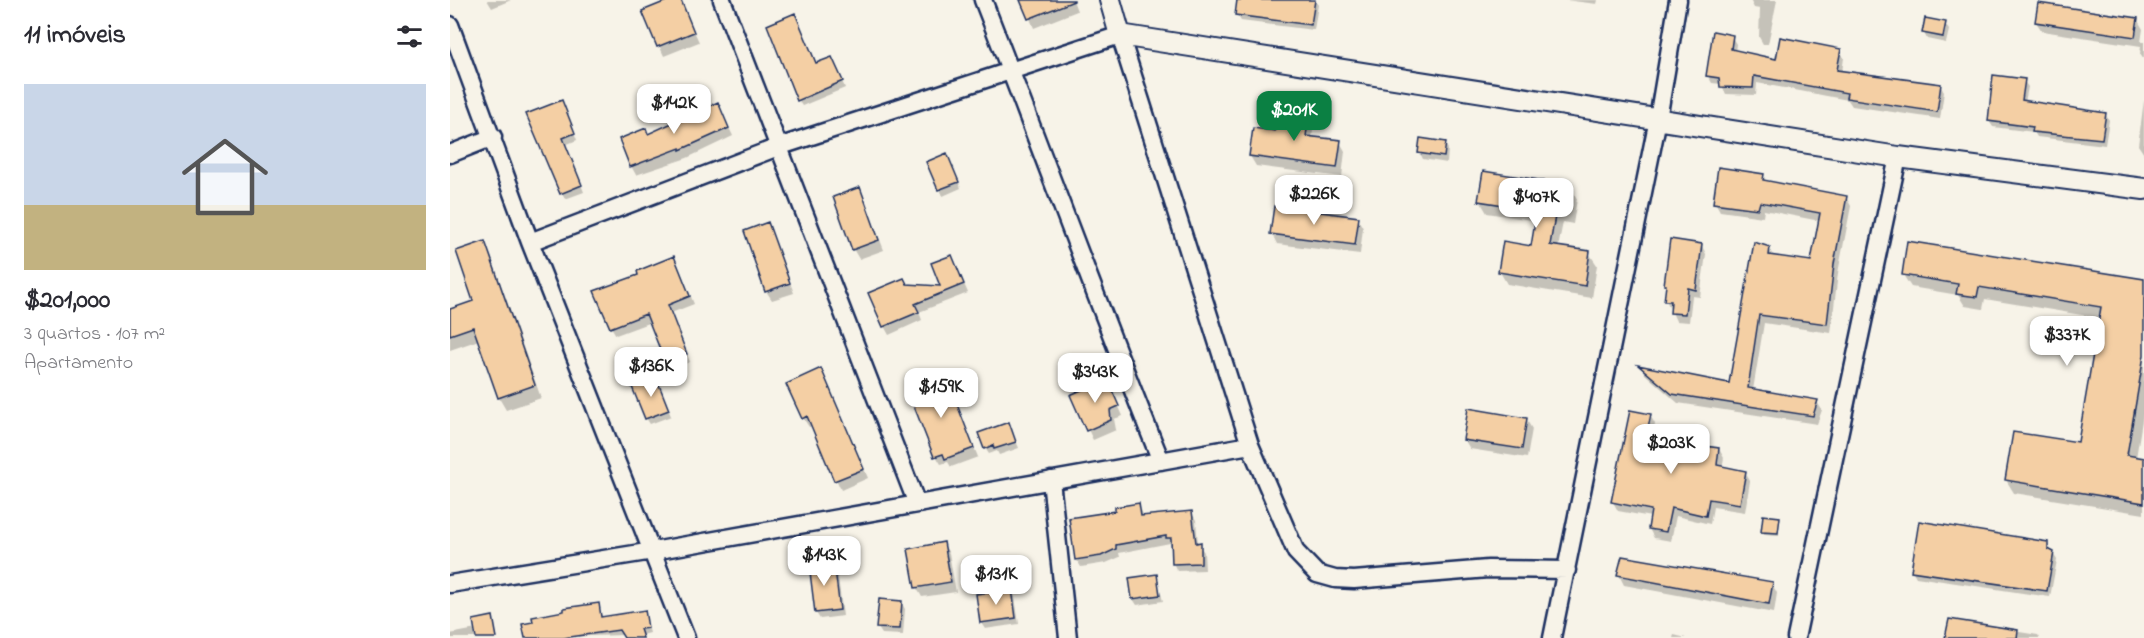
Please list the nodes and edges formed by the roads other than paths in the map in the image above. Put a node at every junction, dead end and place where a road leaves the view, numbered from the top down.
1 (722, 0) edge
2 (983, 0) edge
3 (1110, 0) edge
4 (1678, 0) edge
5 (450, 25) edge
6 (1120, 35) junction
7 (1011, 71) junction
8 (1658, 119) junction
9 (494, 137) junction
10 (777, 147) junction
11 (450, 154) edge
12 (1898, 157) junction
13 (2144, 189) edge
14 (530, 242) junction
15 (1250, 445) junction
16 (1161, 461) junction
17 (1051, 480) junction
18 (917, 504) junction
19 (653, 551) junction
20 (1567, 570) junction
21 (450, 584) edge
22 (686, 638) edge
23 (1068, 638) edge
24 (1552, 638) edge
25 (1796, 638) edge

1 - 10 street
2 - 7 street
3 - 6 street
4 - 8 street
5 - 9 street
6 - 7 street
6 - 8 street
6 - 15 street
7 - 10 street
7 - 16 street
8 - 12 street
8 - 20 street
9 - 11 street
9 - 14 street
10 - 14 street
10 - 18 street
12 - 13 street
12 - 25 street
14 - 19 street
15 - 16 street
15 - 20 street
16 - 17 street
17 - 18 street
17 - 23 street
18 - 19 street
19 - 21 street
19 - 22 street
20 - 24 street

